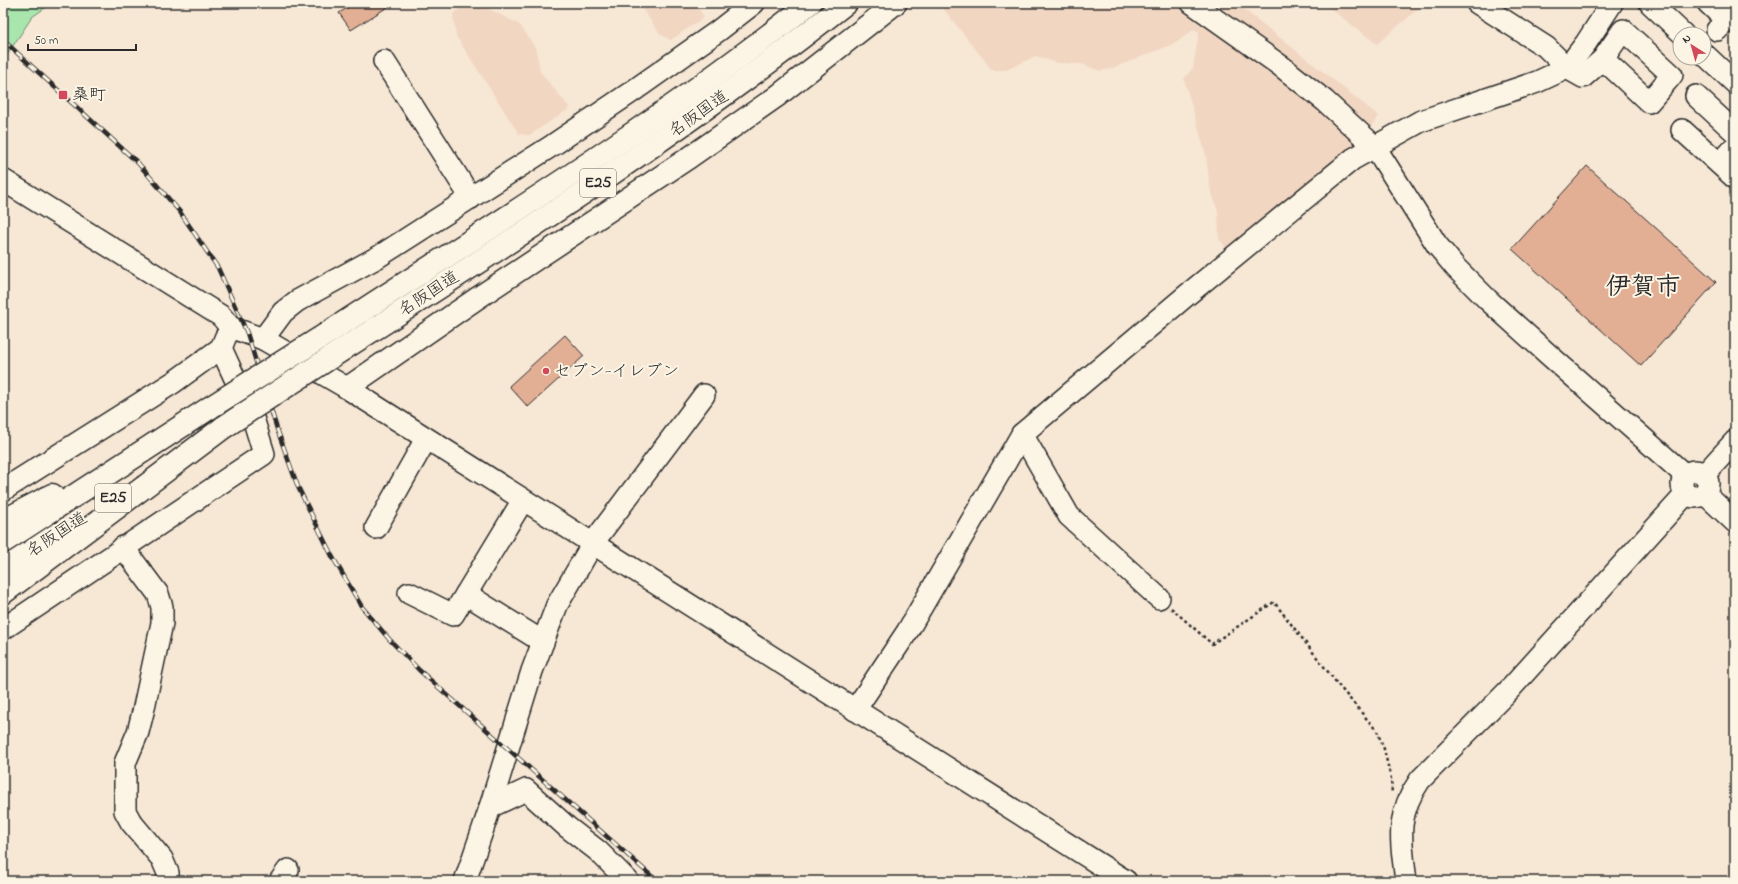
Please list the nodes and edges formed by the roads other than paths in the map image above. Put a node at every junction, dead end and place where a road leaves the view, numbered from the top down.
1 (754, 3) edge
2 (810, 3) edge
3 (846, 3) edge
4 (896, 3) edge
5 (1192, 3) edge
6 (1477, 3) edge
7 (1612, 3) edge
8 (1650, 3) edge
9 (1708, 3) edge
10 (1726, 21) edge
11 (1674, 26) edge
12 (1603, 59) dead end
13 (384, 61) dead end
14 (1712, 61) edge
15 (1567, 68) junction
16 (1735, 83) edge
17 (1696, 96) dead end
18 (1682, 130) dead end
19 (1735, 132) edge
20 (1375, 147) junction
21 (1735, 147) edge
22 (1720, 164) junction
23 (1735, 178) edge
24 (3, 180) edge
25 (471, 198) junction
26 (230, 327) junction
27 (263, 339) junction
28 (221, 348) junction
29 (346, 388) junction
30 (704, 395) dead end
31 (211, 408) junction
32 (224, 427) junction
33 (1022, 434) junction
34 (426, 439) junction
35 (1735, 441) edge
36 (1695, 484) junction
37 (3, 490) edge
38 (523, 500) junction
39 (3, 521) edge
40 (1735, 522) edge
41 (376, 528) dead end
42 (3, 542) edge
43 (593, 544) junction
44 (123, 547) junction
45 (3, 570) edge
46 (3, 593) edge
47 (409, 593) dead end
48 (466, 594) junction
49 (1159, 598) road end
50 (3, 629) edge
51 (544, 642) junction
52 (855, 710) junction
53 (490, 807) junction
54 (168, 881) edge
55 (465, 881) edge
56 (628, 881) edge
57 (1126, 881) edge
58 (1406, 881) edge

1 - 25 street
2 - 31 highway, 名阪国道 / E25, bridge
3 - 32 highway, 名阪国道 / E25, bridge
4 - 29 street
5 - 20 street
6 - 15 street
7 - 15 street
8 - 11 street
9 - 10 street
12 - 15 street
13 - 25 street
14 - 16 street
15 - 20 street
17 - 19 street
18 - 22 street
20 - 33 street
20 - 36 street
21 - 22 street
22 - 23 street
24 - 26 street
25 - 27 street
26 - 27 street
26 - 28 street
27 - 29 street
28 - 37 street
28 - 44 street
29 - 34 street
30 - 43 street
31 - 39 highway
31 - 42 highway, 名阪国道 / E25
32 - 45 highway, 名阪国道 / E25
32 - 46 highway
33 - 49 street
33 - 52 street
34 - 38 street
34 - 41 street
35 - 36 street
36 - 40 street
36 - 58 street
38 - 43 street
38 - 48 street
43 - 51 street
43 - 52 street
44 - 50 street
44 - 54 street
47 - 48 street
48 - 51 street
51 - 53 street
52 - 57 street
53 - 55 street
53 - 56 street

